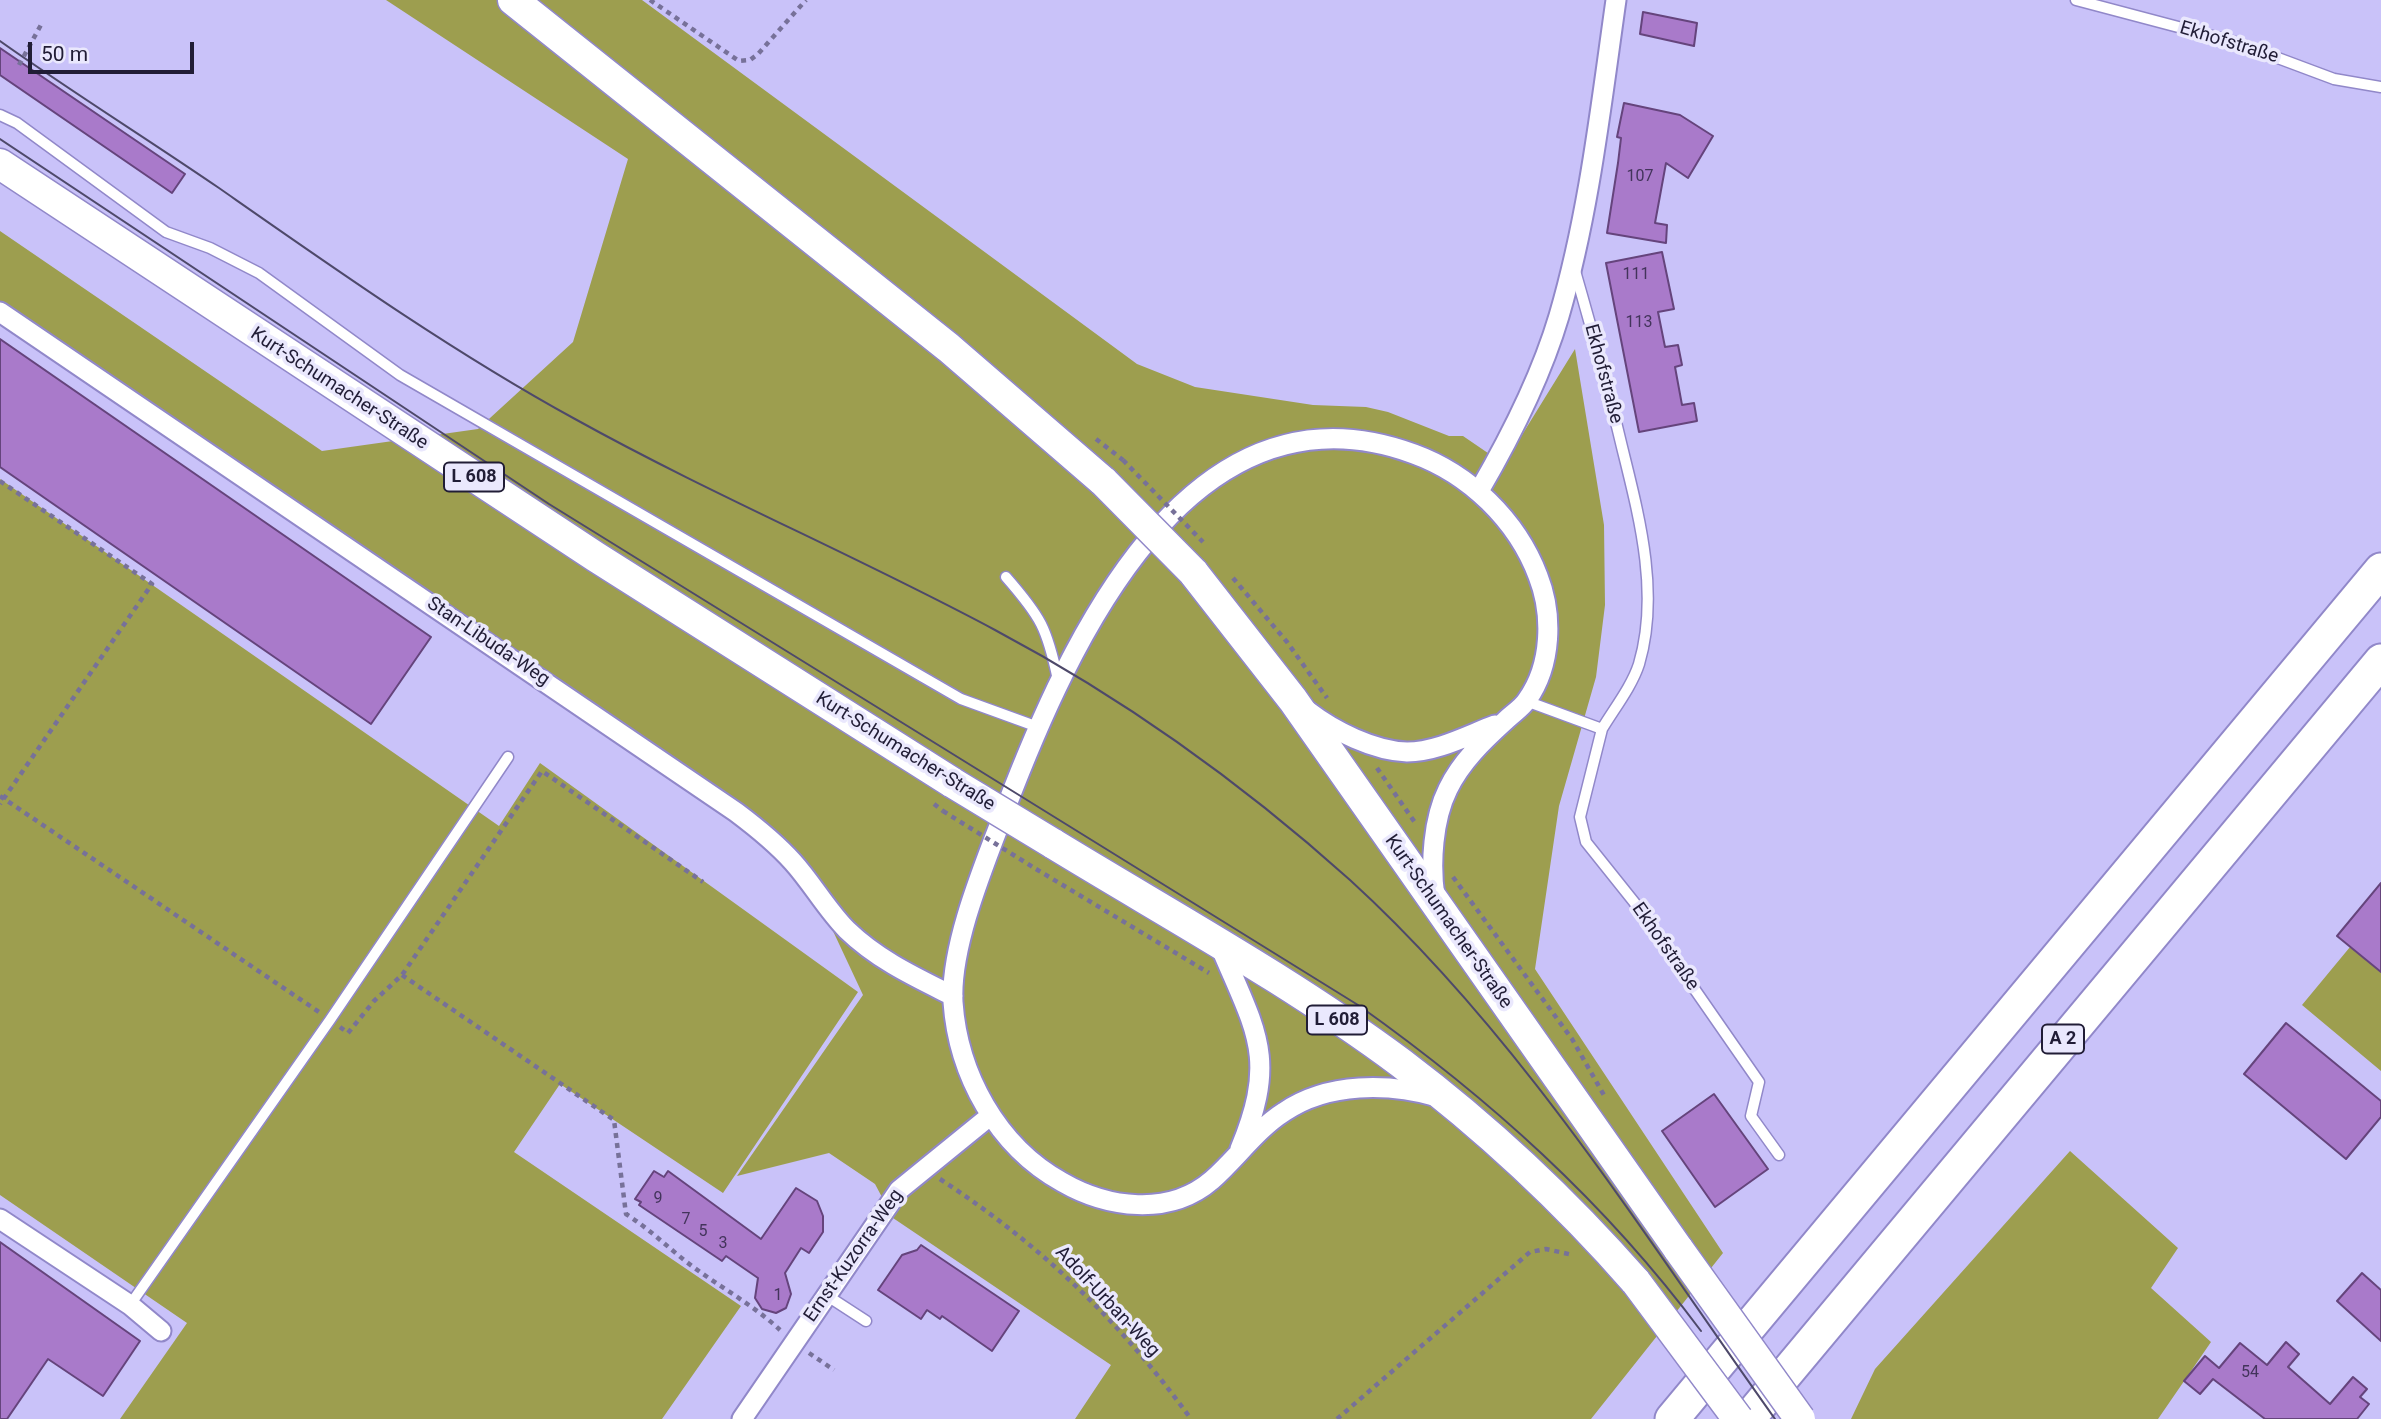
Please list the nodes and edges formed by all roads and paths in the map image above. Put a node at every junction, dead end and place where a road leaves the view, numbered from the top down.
1 (513, 0) edge
2 (650, 0) edge
3 (806, 0) edge
4 (1616, 0) edge
5 (2076, 0) edge
6 (41, 23) dead end
7 (19, 65) dead end
8 (2381, 88) edge
9 (0, 115) edge
10 (0, 164) edge
11 (1572, 261) junction
12 (0, 312) edge
13 (1113, 471) junction
14 (0, 481) edge
15 (1479, 491) junction
16 (1204, 544) dead end
17 (2381, 570) edge
18 (1006, 577) dead end
19 (2381, 662) edge
20 (1058, 680) junction
21 (1293, 700) junction
22 (1527, 701) junction
23 (1503, 723) junction
24 (1038, 726) junction
25 (1602, 729) junction
26 (508, 757) dead end
27 (2, 797) edge
28 (948, 797) junction
29 (0, 804) edge
30 (1435, 850) junction
31 (703, 882) dead end
32 (1436, 906) junction
33 (1220, 946) junction
34 (402, 975) junction
35 (1237, 986) junction
36 (953, 996) junction
37 (330, 1020) junction
38 (348, 1033) dead end
39 (1449, 1101) junction
40 (1611, 1107) dead end
41 (990, 1116) junction
42 (1237, 1156) junction
43 (1779, 1156) dead end
44 (923, 1168) junction
45 (0, 1219) edge
46 (1564, 1246) dead end
47 (826, 1295) junction
48 (130, 1305) junction
49 (866, 1321) dead end
50 (161, 1331) dead end
51 (794, 1342) junction
52 (834, 1370) dead end
53 (742, 1419) edge
54 (1191, 1419) edge
55 (1337, 1419) edge
56 (1672, 1419) edge
57 (1738, 1419) edge
58 (1748, 1419) edge
59 (1801, 1419) edge

1 - 13 main road, Kurt-Schumacher-Straße
2 - 3 path
4 - 11 street, Ekhofstraße
5 - 8 lane, Ekhofstraße
6 - 7 path
9 - 24 lane
10 - 28 main road, Kurt-Schumacher-Straße / L 608
11 - 15 street, Ekhofstraße
11 - 25 lane, Ekhofstraße
12 - 36 street, Stan-Libuda-Weg
13 - 16 path, bridge
13 - 21 main road, Kurt-Schumacher-Straße, bridge
14 - 27 path
15 - 20 street
15 - 22 street
17 - 56 highway
18 - 20 lane
19 - 58 highway, A 2
20 - 24 street
21 - 23 street
21 - 32 main road, Kurt-Schumacher-Straße
22 - 23 street
22 - 25 lane
23 - 30 street
24 - 36 street
25 - 43 lane, Ekhofstraße
26 - 37 lane
27 - 29 path
27 - 37 path
28 - 33 main road, Kurt-Schumacher-Straße / L 608, bridge
28 - 35 path, bridge
30 - 32 street
30 - 40 path
31 - 34 path
32 - 59 main road, Kurt-Schumacher-Straße, bridge
33 - 35 street
33 - 39 main road, Kurt-Schumacher-Straße / L 608
34 - 38 path
34 - 51 path
35 - 42 street
36 - 41 street
37 - 48 lane
39 - 42 street
39 - 57 main road, Kurt-Schumacher-Straße / L 608, bridge
41 - 42 street
41 - 44 street, Ernst-Kuzorra-Weg
44 - 47 street, Ernst-Kuzorra-Weg
44 - 54 path, Adolf-Urban-Weg
45 - 48 street
46 - 55 path
47 - 49 lane
47 - 51 street, Ernst-Kuzorra-Weg
48 - 50 street
51 - 52 path
51 - 53 street, Ernst-Kuzorra-Weg

